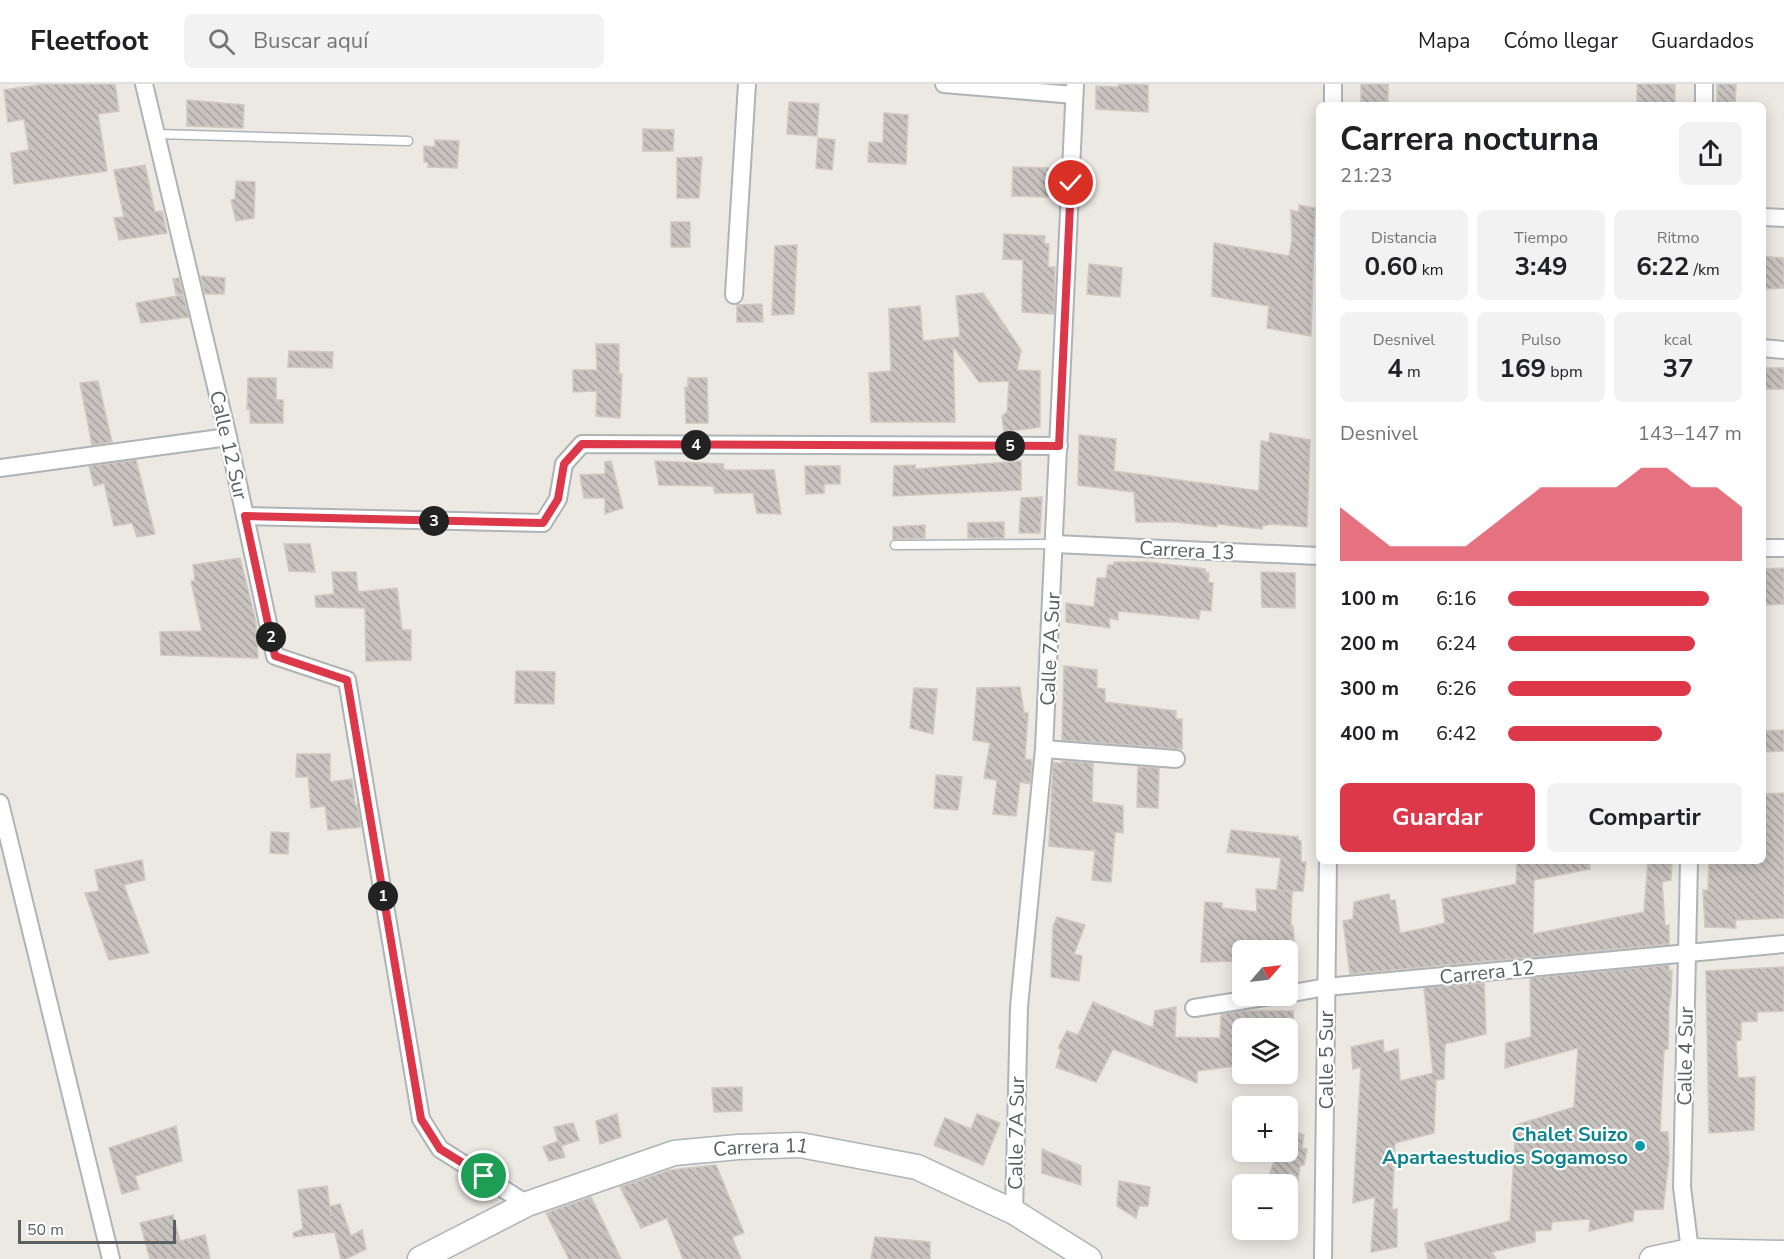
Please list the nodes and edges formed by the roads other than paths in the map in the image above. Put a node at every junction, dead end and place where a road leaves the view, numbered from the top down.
1 (144, 84) edge
2 (747, 84) edge
3 (944, 84) edge
4 (1333, 84) edge
5 (1704, 84) edge
6 (1075, 89) edge
7 (1333, 102) edge
8 (1704, 102) edge
9 (156, 134) junction
10 (408, 141) dead end
11 (1766, 217) edge
12 (1784, 218) edge
13 (734, 295) dead end
14 (1766, 348) edge
15 (1784, 350) edge
16 (228, 437) junction
17 (1059, 446) junction
18 (0, 468) edge
19 (245, 516) junction
20 (1055, 544) junction
21 (895, 545) dead end
22 (1766, 548) edge
23 (1784, 548) edge
24 (1316, 556) edge
25 (1044, 749) junction
26 (1176, 759) dead end
27 (0, 802) edge
28 (1328, 864) edge
29 (1689, 864) edge
30 (1784, 944) edge
31 (1687, 952) junction
32 (1326, 987) junction
33 (1298, 991) edge
34 (1232, 1002) edge
35 (1194, 1008) dead end
36 (527, 1203) junction
37 (1014, 1212) junction
38 (1690, 1251) junction
39 (1784, 1253) edge
40 (424, 1257) edge
41 (111, 1259) edge
42 (1089, 1259) edge
43 (1323, 1259) edge
44 (1652, 1259) edge

1 - 9 street, Calle 12 Sur
2 - 13 street
3 - 6 street
4 - 7 street
5 - 8 street
6 - 17 street, Calle 7A Sur
9 - 10 lane
9 - 16 street, Calle 12 Sur
11 - 12 street
14 - 15 street
16 - 18 street
16 - 19 street, Calle 12 Sur
17 - 19 street
17 - 20 street, Calle 7A Sur
19 - 36 street, Calle 12 Sur
20 - 21 lane
20 - 24 street, Carrera 13
20 - 25 street, Calle 7A Sur
22 - 23 street
25 - 26 street
25 - 37 street, Calle 7A Sur
27 - 41 street
28 - 32 street, Calle 5 Sur
29 - 31 street, Calle 4 Sur
30 - 31 street
31 - 32 street, Carrera 12
31 - 38 street, Calle 4 Sur
32 - 33 street, Carrera 12
32 - 43 street, Calle 5 Sur
34 - 35 street
36 - 37 main road, Carrera 11
36 - 40 main road, Carrera 11
37 - 42 main road, Carrera 11
38 - 39 main road
38 - 44 main road

